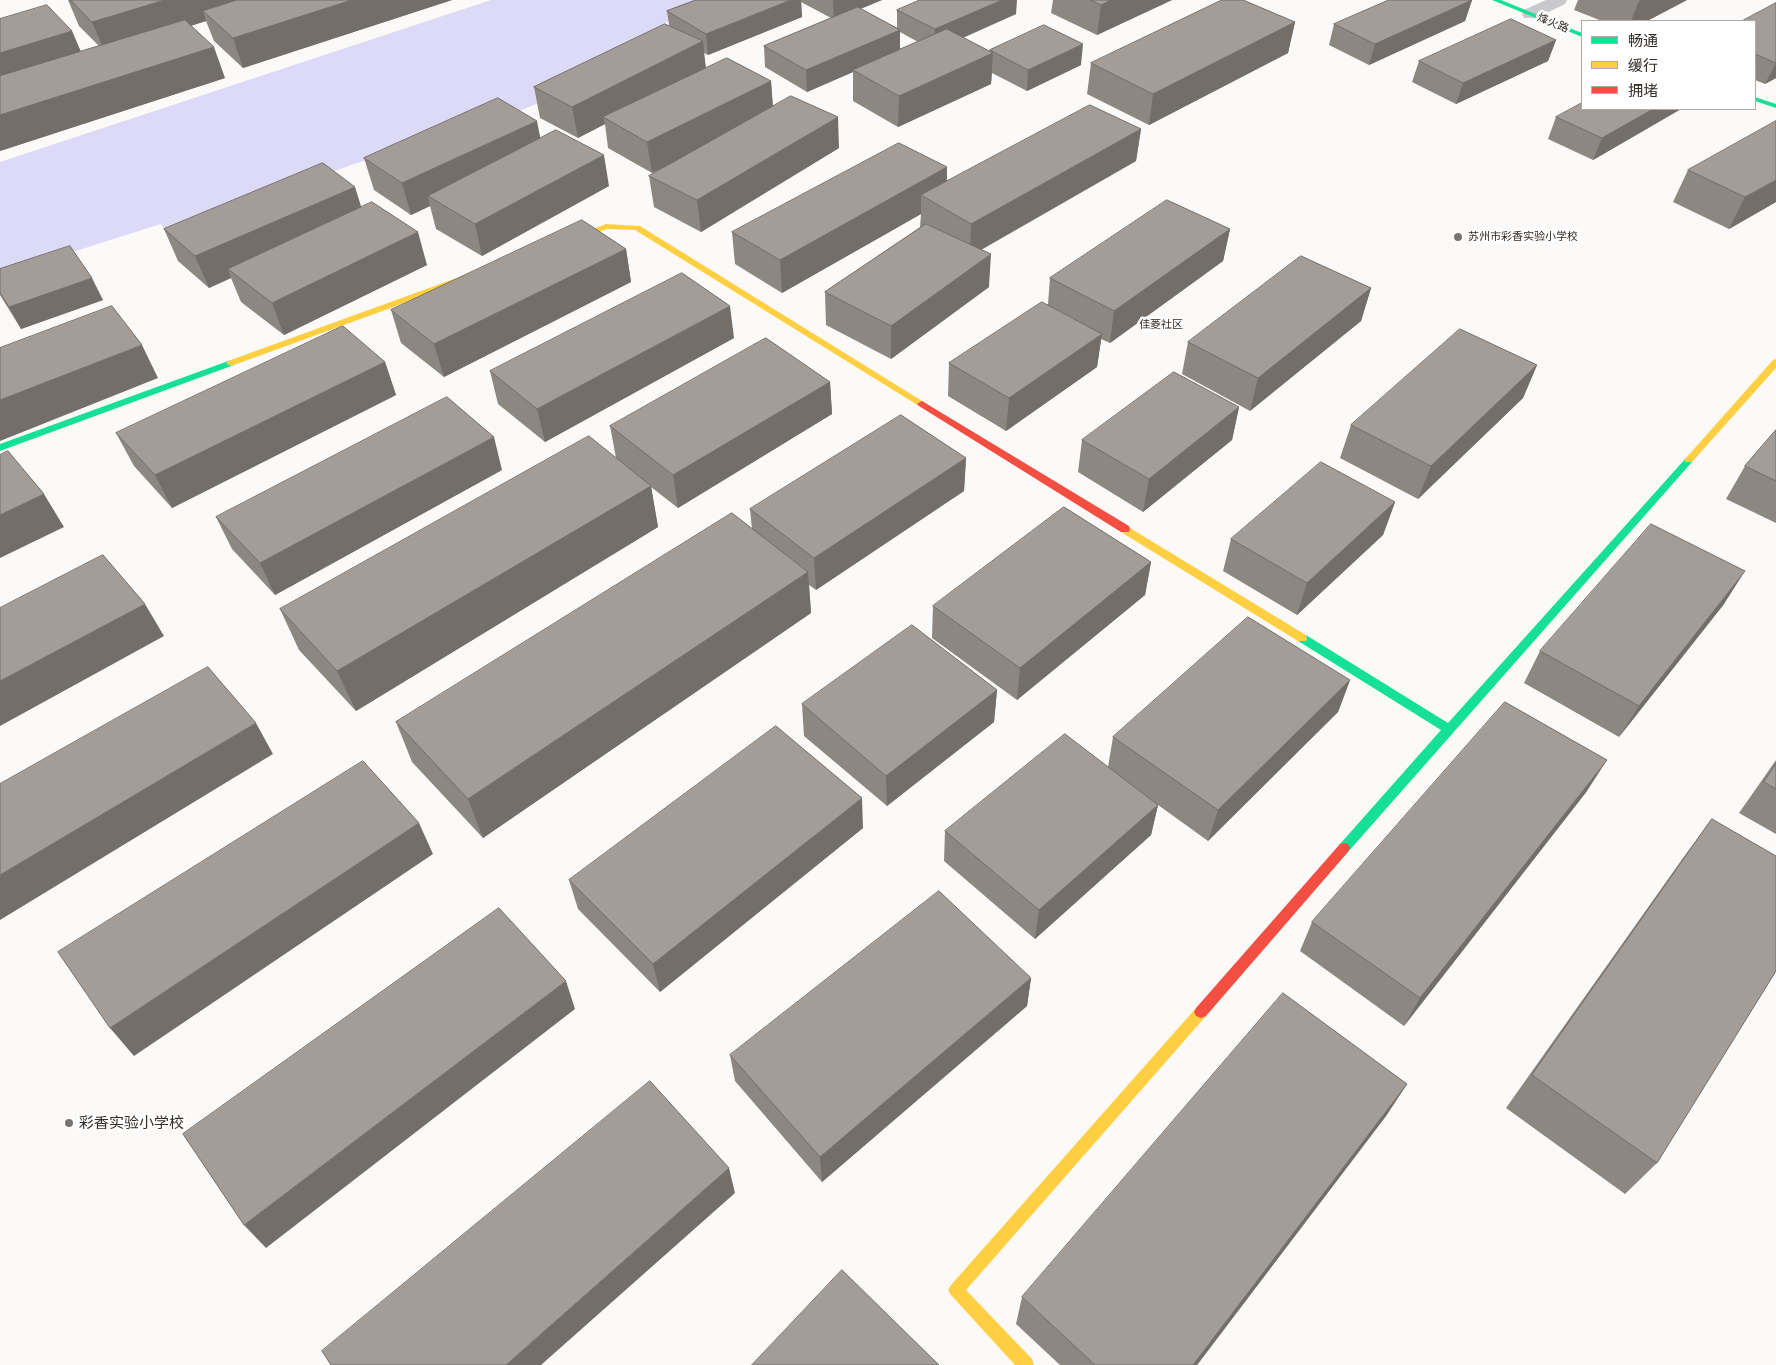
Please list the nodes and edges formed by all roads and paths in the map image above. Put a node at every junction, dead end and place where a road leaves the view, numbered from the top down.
1 (1495, 0) edge
2 (1559, 0) edge
3 (1530, 14) junction
4 (1581, 35) edge
5 (1756, 99) edge
6 (1776, 106) edge
7 (550, 247) edge
8 (485, 270) edge
9 (1776, 362) edge
10 (0, 448) edge
11 (1449, 729) junction
12 (1026, 1365) edge

1 - 3 street, 烽火路
2 - 3 street
3 - 4 street, 烽火路
5 - 6 street
7 - 11 street
8 - 10 street
9 - 11 street
11 - 12 street

